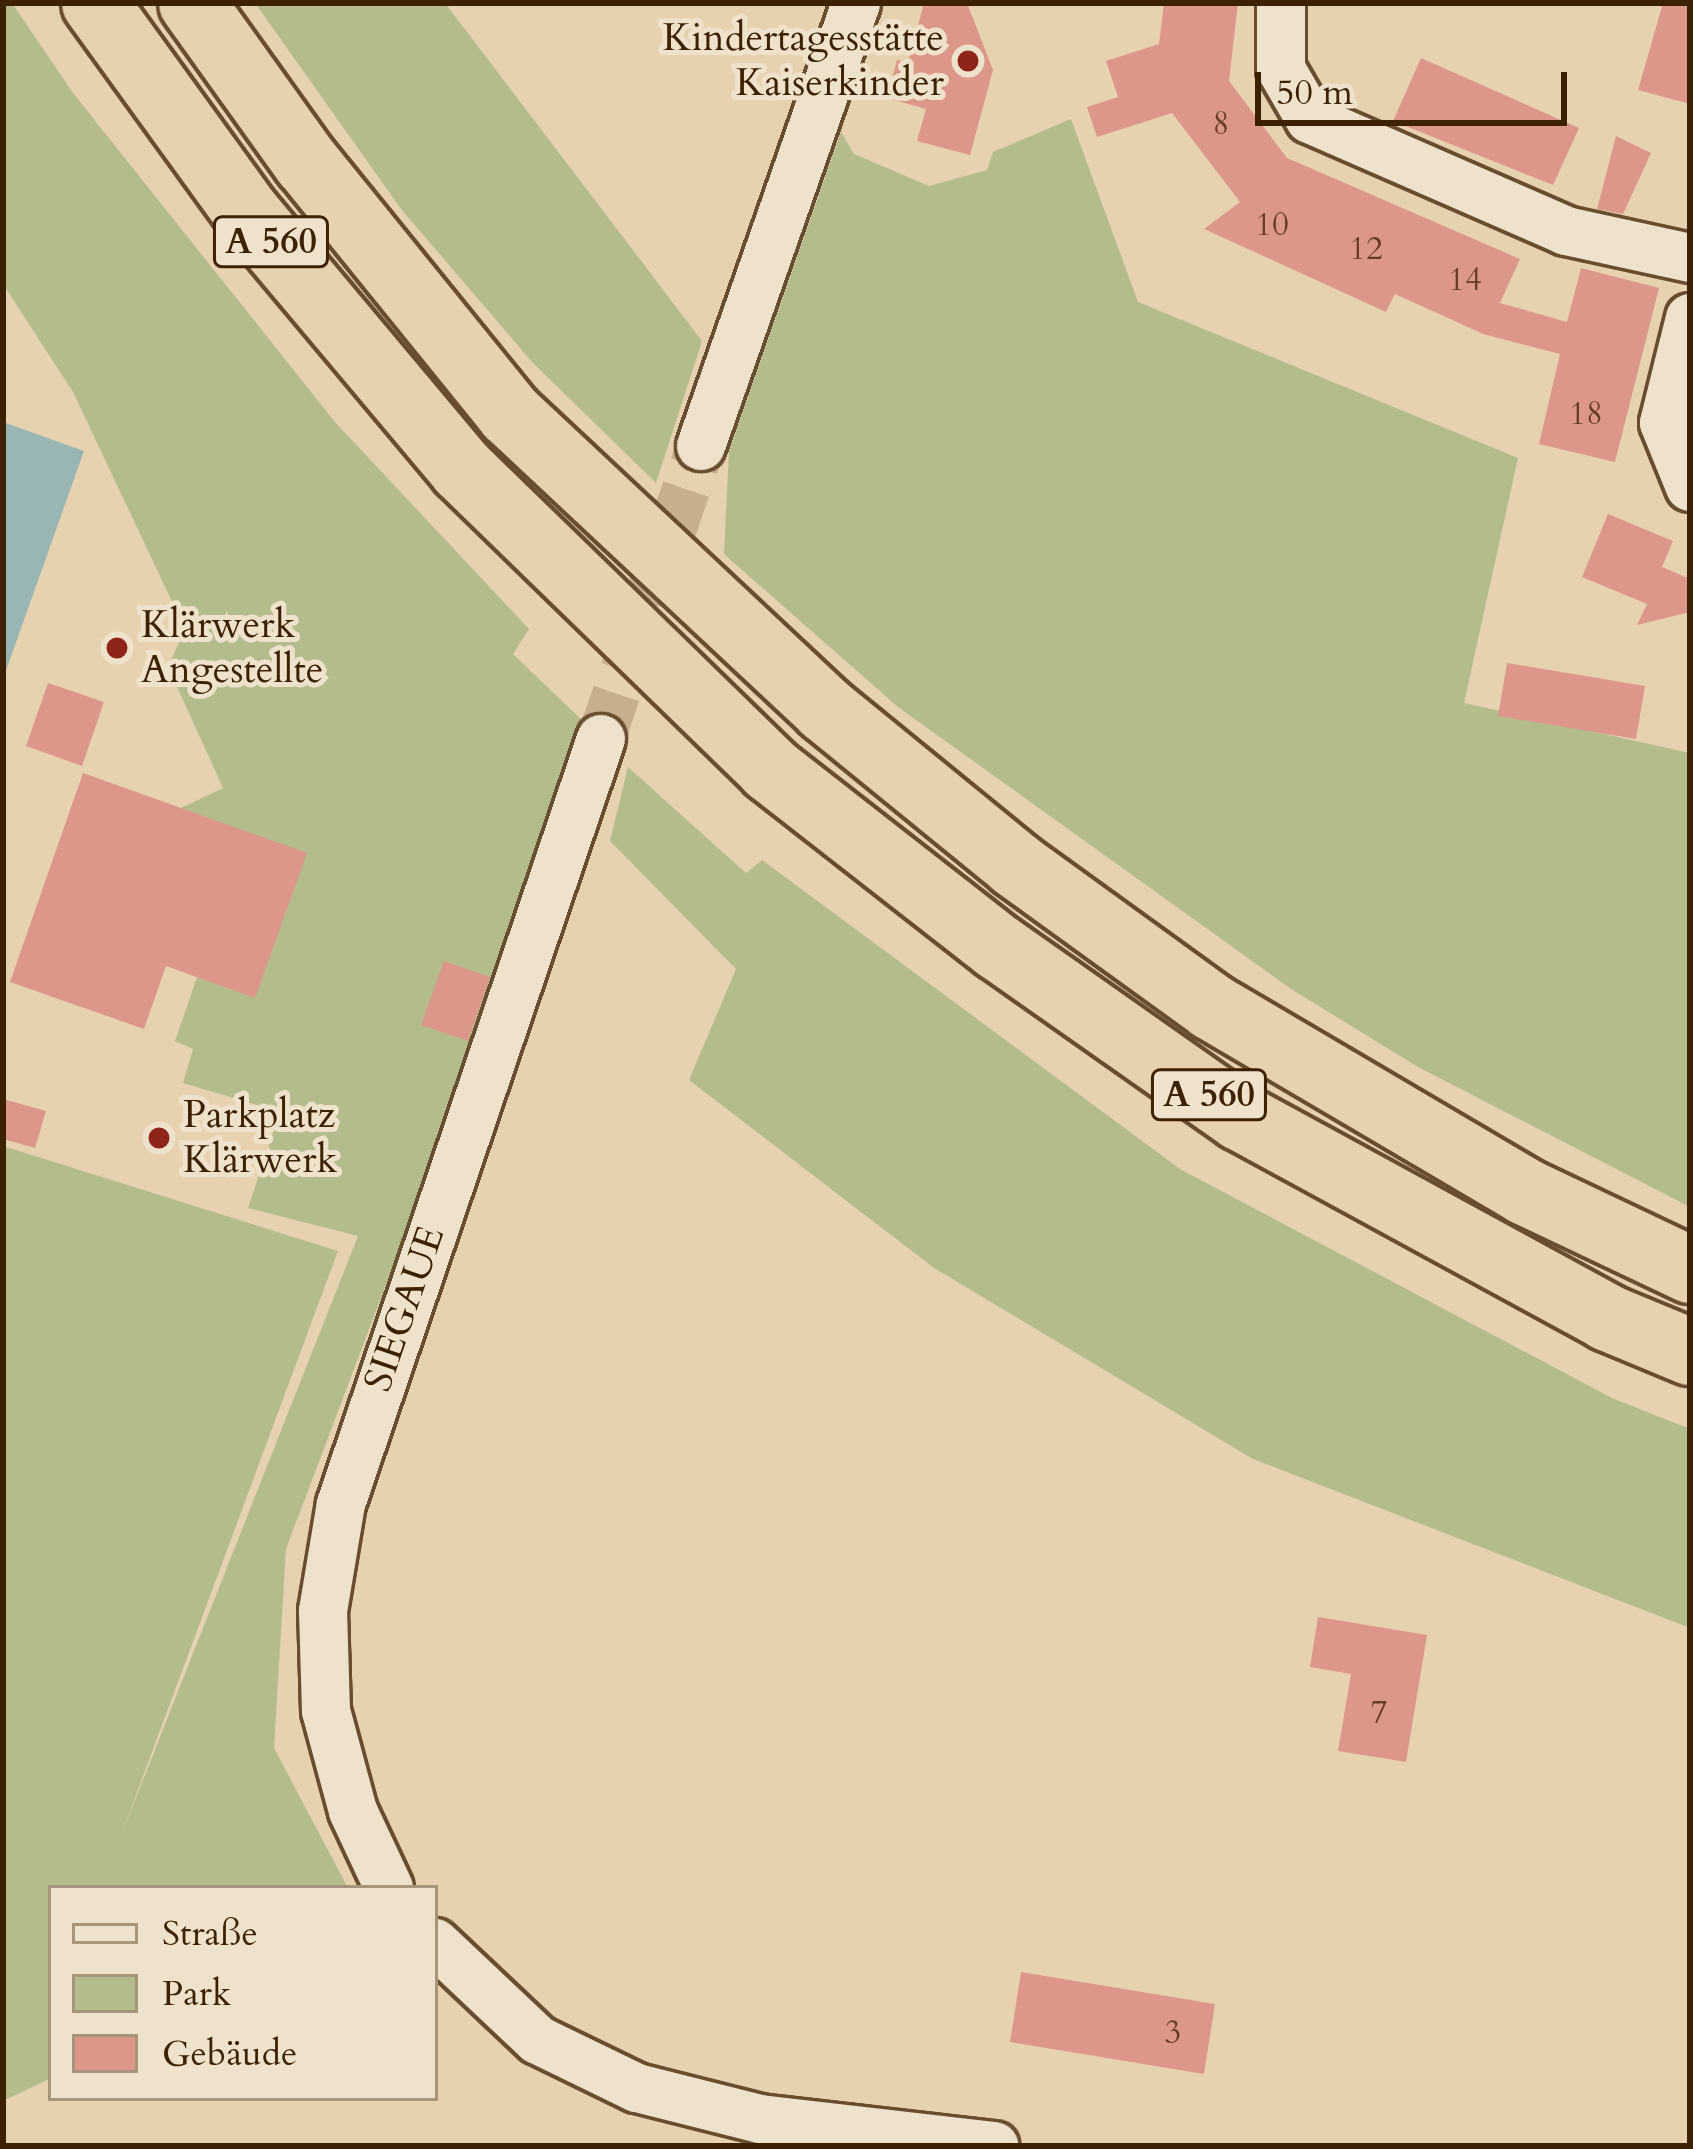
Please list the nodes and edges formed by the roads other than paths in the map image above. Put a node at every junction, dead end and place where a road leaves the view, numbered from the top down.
1 (95, 3) edge
2 (192, 3) edge
3 (856, 3) edge
4 (1281, 3) edge
5 (1690, 258) edge
6 (1690, 318) edge
7 (701, 446) tunnel mouth
8 (1690, 487) edge
9 (601, 739) tunnel mouth
10 (1690, 1270) edge
11 (1690, 1352) edge
12 (388, 1885) edge
13 (438, 1946) edge
14 (994, 2146) edge

1 - 11 highway, A 560
2 - 10 highway, A 560
3 - 7 street
4 - 5 street
6 - 8 street
9 - 12 street, SIEGAUE
13 - 14 street

